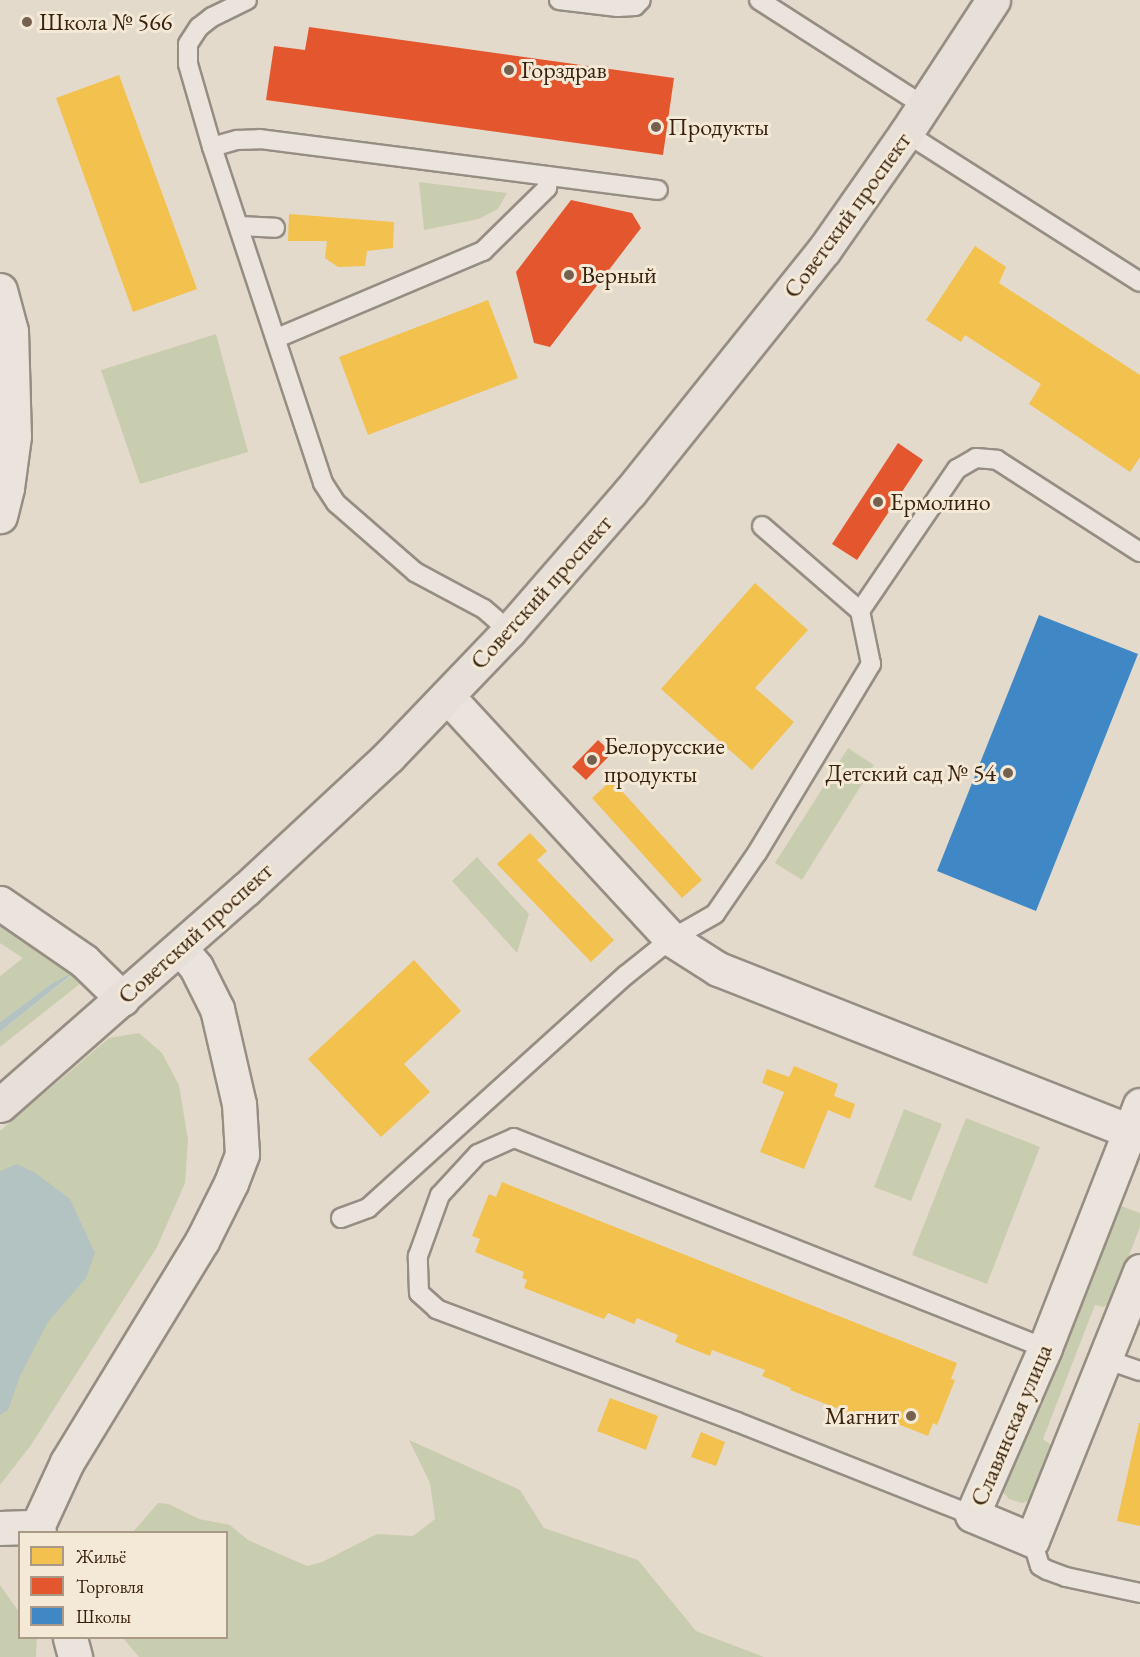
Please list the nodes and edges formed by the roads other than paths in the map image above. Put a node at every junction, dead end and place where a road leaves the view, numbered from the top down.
1 (247, 0) edge
2 (559, 0) edge
3 (641, 0) edge
4 (759, 0) edge
5 (993, 0) edge
6 (924, 106) junction
7 (906, 133) junction
8 (212, 147) junction
9 (548, 176) junction
10 (658, 190) dead end
11 (240, 226) junction
12 (275, 228) dead end
13 (1140, 282) edge
14 (0, 290) edge
15 (277, 338) junction
16 (0, 516) edge
17 (762, 526) dead end
18 (1140, 552) edge
19 (860, 611) junction
20 (509, 631) junction
21 (447, 696) junction
22 (0, 903) edge
23 (671, 939) junction
24 (180, 948) junction
25 (123, 999) junction
26 (0, 1105) edge
27 (1135, 1118) edge
28 (341, 1218) dead end
29 (1140, 1271) edge
30 (1045, 1348) junction
31 (1105, 1359) junction
32 (1140, 1371) edge
33 (972, 1515) junction
34 (0, 1527) edge
35 (38, 1530) edge
36 (1032, 1540) junction
37 (1140, 1593) edge
38 (70, 1639) edge
39 (75, 1657) edge

1 - 8 lane
2 - 3 lane
4 - 6 lane
5 - 6 main road, Советский проспект
6 - 7 main road, Советский проспект
7 - 13 lane
7 - 20 main road, Советский проспект
8 - 9 lane
8 - 11 lane
9 - 10 lane
9 - 15 lane
11 - 12 lane
11 - 15 lane
14 - 16 street
15 - 20 lane
17 - 19 lane
18 - 19 lane
19 - 23 lane
20 - 21 main road, Советский проспект
21 - 23 street
21 - 24 main road, Советский проспект
22 - 25 street
23 - 27 street
23 - 28 lane
24 - 25 main road, Советский проспект
24 - 35 street
25 - 26 main road, Советский проспект
27 - 30 street, Славянская улица
29 - 31 street
30 - 33 street, Славянская улица
30 - 33 lane
31 - 32 lane
31 - 36 street
33 - 36 street, Славянская улица
34 - 35 street
36 - 37 lane
38 - 39 street

